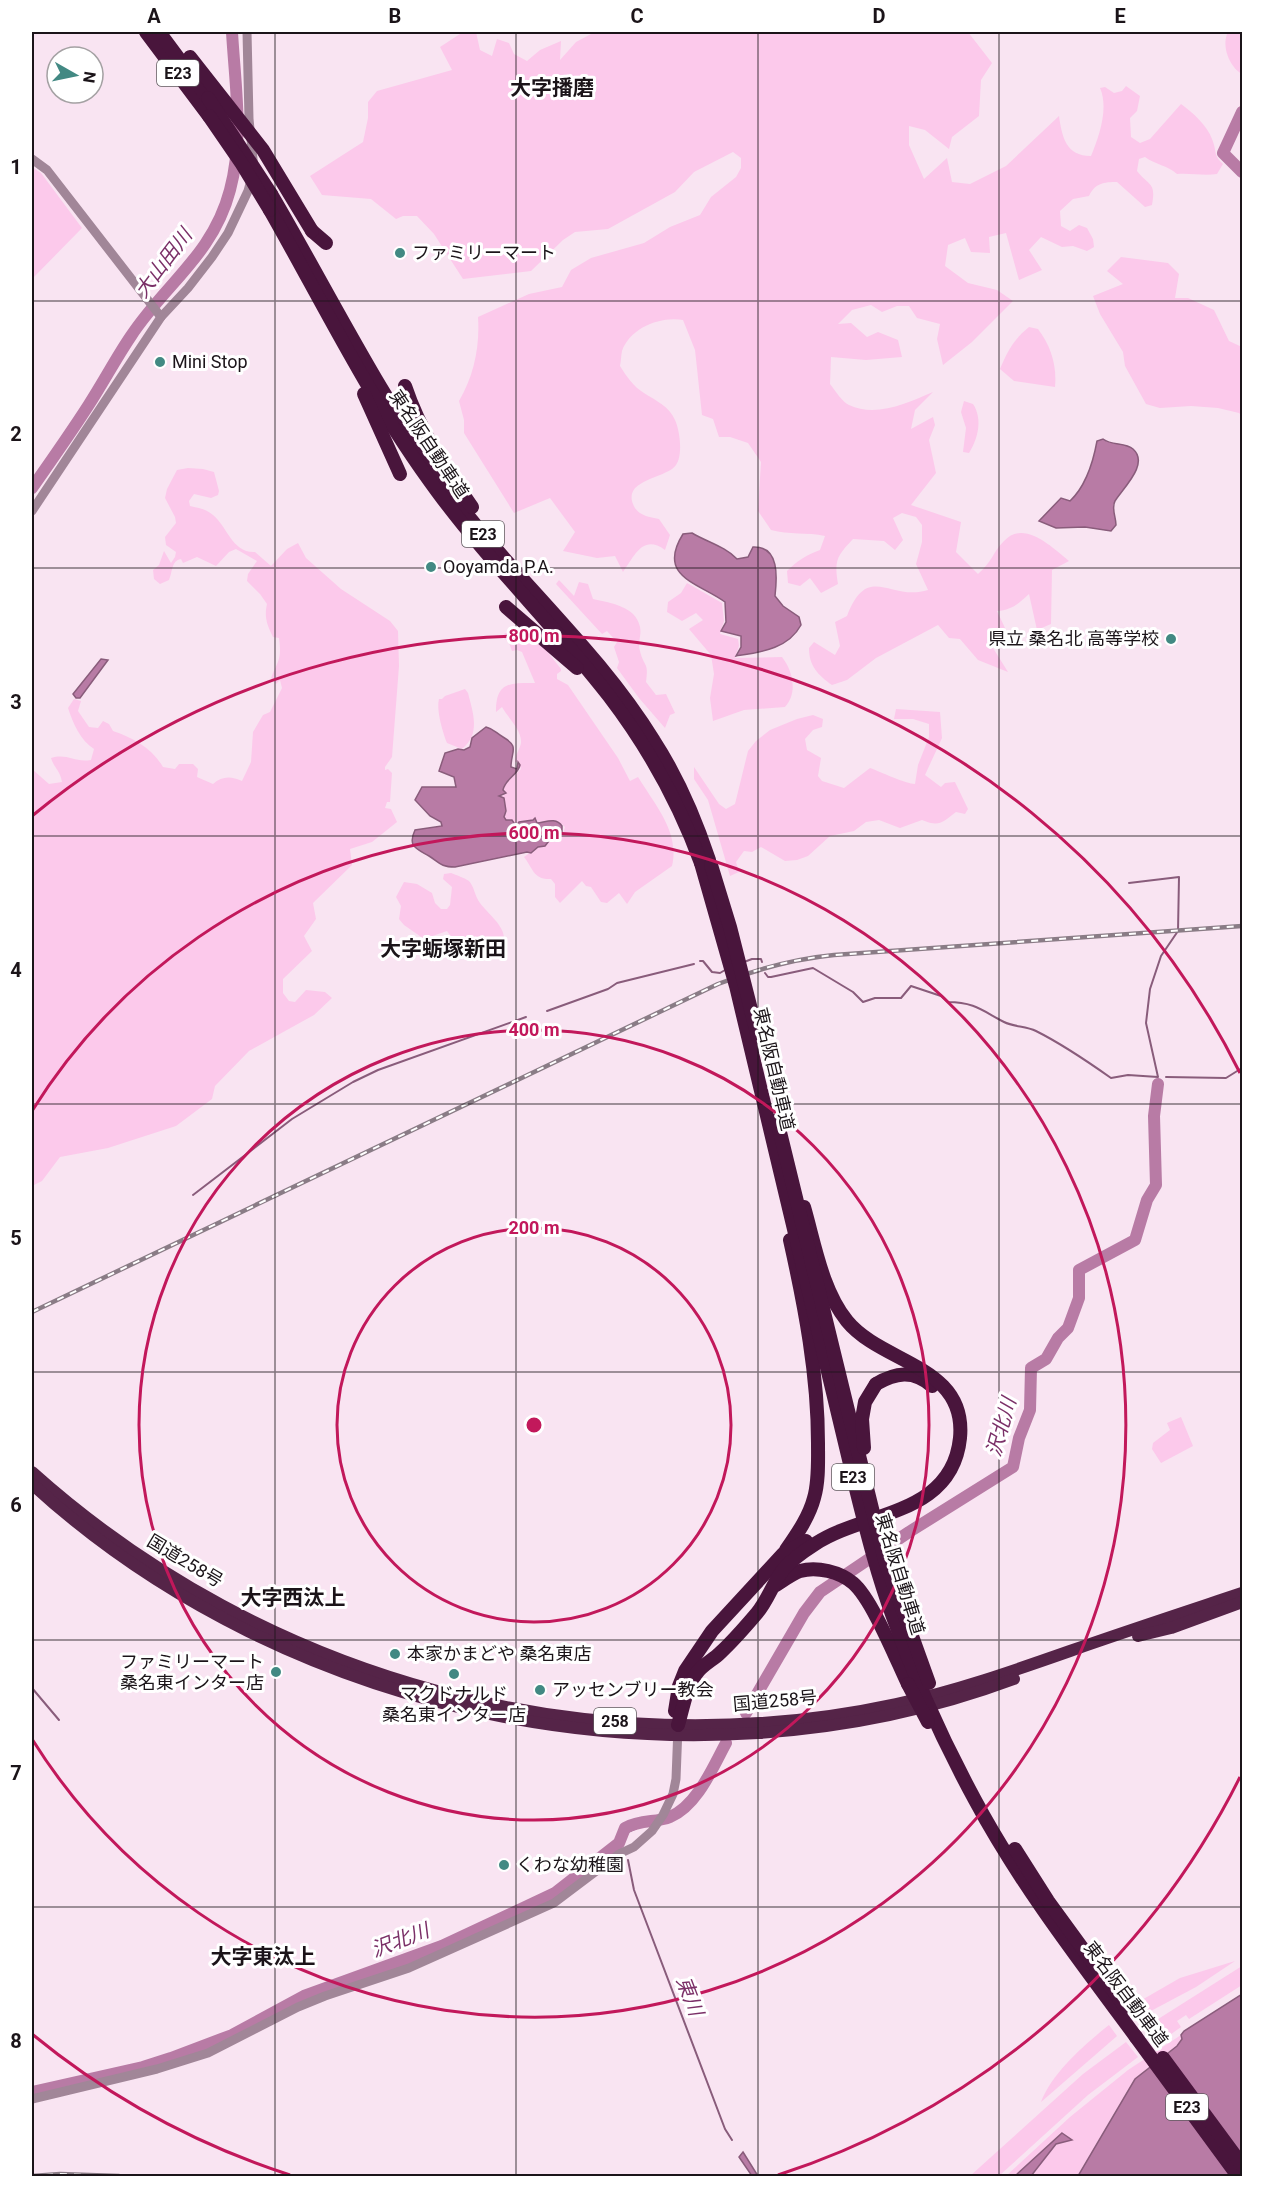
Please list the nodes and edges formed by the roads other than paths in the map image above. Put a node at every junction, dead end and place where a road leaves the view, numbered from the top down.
1 (146, 32) edge
2 (159, 32) edge
3 (169, 32) edge
4 (247, 32) edge
5 (32, 159) edge
6 (326, 243) dead end
7 (160, 316) junction
8 (343, 341) junction
9 (405, 386) dead end
10 (400, 474) dead end
11 (32, 511) edge
12 (530, 587) junction
13 (506, 606) dead end
14 (645, 747) junction
15 (705, 861) junction
16 (780, 1134) junction
17 (778, 1164) junction
18 (32, 1472) edge
19 (32, 1484) edge
20 (783, 1554) junction
21 (772, 1589) junction
22 (896, 1592) junction
23 (1242, 1593) edge
24 (1242, 1602) edge
25 (678, 1730) junction
26 (975, 1801) junction
27 (32, 2099) edge
28 (1242, 2165) edge
29 (1238, 2176) edge

1 - 8 highway, 東名阪自動車道 / E23, bridge
2 - 12 highway, 東名阪自動車道 / E23, bridge
3 - 6 highway, bridge
4 - 7 street
5 - 7 street
7 - 11 street
8 - 10 highway
8 - 14 highway, 東名阪自動車道 / E23
9 - 12 highway
12 - 15 highway, 東名阪自動車道 / E23
13 - 14 highway
14 - 15 highway, 東名阪自動車道 / E23
15 - 16 highway, 東名阪自動車道 / E23, bridge
15 - 17 highway, 東名阪自動車道 / E23, bridge
16 - 21 highway, bridge
16 - 22 highway, 東名阪自動車道 / E23, bridge
17 - 20 highway, bridge
17 - 26 highway, 東名阪自動車道 / E23, bridge
18 - 25 highway, 国道258号 / 258
19 - 25 highway, 国道258号 / 258
20 - 22 highway, bridge
20 - 25 highway
21 - 25 highway
21 - 26 highway, bridge
22 - 28 highway, 東名阪自動車道 / E23, bridge
23 - 25 highway, 国道258号 / 258
24 - 25 highway, 国道258号 / 258
25 - 27 street
26 - 29 highway, 東名阪自動車道 / E23, bridge

